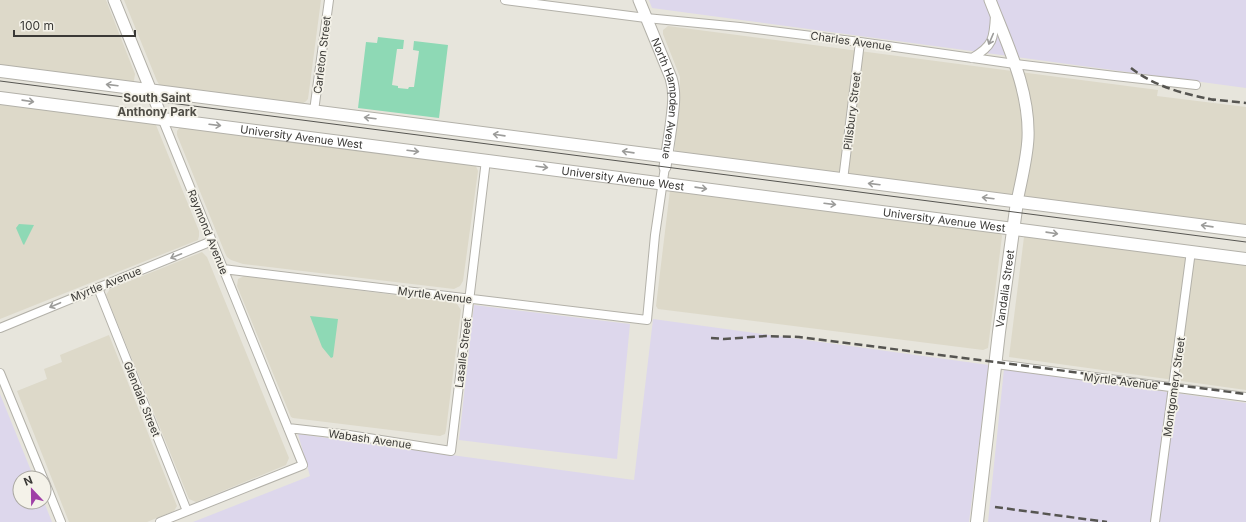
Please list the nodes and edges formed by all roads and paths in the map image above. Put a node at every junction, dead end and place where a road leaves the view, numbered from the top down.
1 (114, 0) edge
2 (329, 0) edge
3 (505, 0) edge
4 (639, 0) edge
5 (990, 0) edge
6 (995, 13) junction
7 (646, 18) junction
8 (860, 42) junction
9 (972, 58) junction
10 (1014, 64) junction
11 (0, 70) edge
12 (1196, 84) dead end
13 (151, 91) junction
14 (0, 98) edge
15 (314, 111) junction
16 (162, 118) junction
17 (486, 160) junction
18 (666, 162) junction
19 (843, 180) junction
20 (662, 183) junction
21 (1017, 202) junction
22 (1014, 228) junction
23 (1246, 231) edge
24 (212, 241) junction
25 (1191, 251) junction
26 (1246, 259) edge
27 (223, 269) junction
28 (98, 288) junction
29 (470, 299) junction
30 (647, 320) joint
31 (0, 328) edge
32 (996, 364) junction
33 (0, 373) edge
34 (1174, 388) junction
35 (1246, 397) edge
36 (288, 428) junction
37 (451, 451) joint
38 (40, 470) edge
39 (52, 499) edge
40 (187, 510) junction
41 (61, 522) edge
42 (160, 522) edge
43 (977, 522) edge
44 (980, 522) edge
45 (1155, 522) edge

1 - 13 street, Raymond Avenue
2 - 15 street, Carleton Street
3 - 7 street, Charles Avenue
4 - 7 street, North Hampden Avenue
5 - 6 street, Vandalia Street
6 -> 9 street, Vandalia Street
6 - 10 street, Vandalia Street
7 - 8 street, Charles Avenue
7 - 18 street, North Hampden Avenue
8 - 9 street, Charles Avenue
8 - 19 street, Pillsbury Street
9 - 10 street, Charles Avenue
10 - 12 street, Charles Avenue
10 - 21 street, Vandalia Street
13 -> 11 main road
13 - 15 main road
13 - 16 street, Raymond Avenue
14 -> 16 main road, University Avenue West
18 -> 15 main road
16 -> 17 main road, University Avenue West
16 - 24 street, Raymond Avenue
17 -> 20 main road, University Avenue West
17 - 29 street, Lasalle Street
18 - 19 main road
18 - 20 street, North Hampden Avenue
21 -> 19 main road
20 -> 22 main road, University Avenue West
20 - 30 street, North Hampden Avenue
21 - 22 main road, Vandalia Street
23 -> 21 main road
22 -> 25 main road, University Avenue West
22 - 32 main road, Vandalia Street
24 - 27 street, Raymond Avenue
24 -> 28 street, Myrtle Avenue
25 - 26 main road, University Avenue West
25 - 34 street, Montgomery Street
27 - 29 street, Myrtle Avenue
27 - 36 street, Raymond Avenue
28 -> 31 street, Myrtle Avenue
28 - 40 street, Glendale Street
29 - 30 street, Myrtle Avenue
29 - 37 street, Lasalle Street
32 - 34 street, Myrtle Avenue
32 - 43 main road, Vandalia Street
33 - 38 street
34 - 35 street, Myrtle Avenue
34 - 45 street, Montgomery Street
36 - 37 street, Wabash Avenue
36 - 40 street, Raymond Avenue
39 - 41 street
40 - 42 street
43 - 44 street

